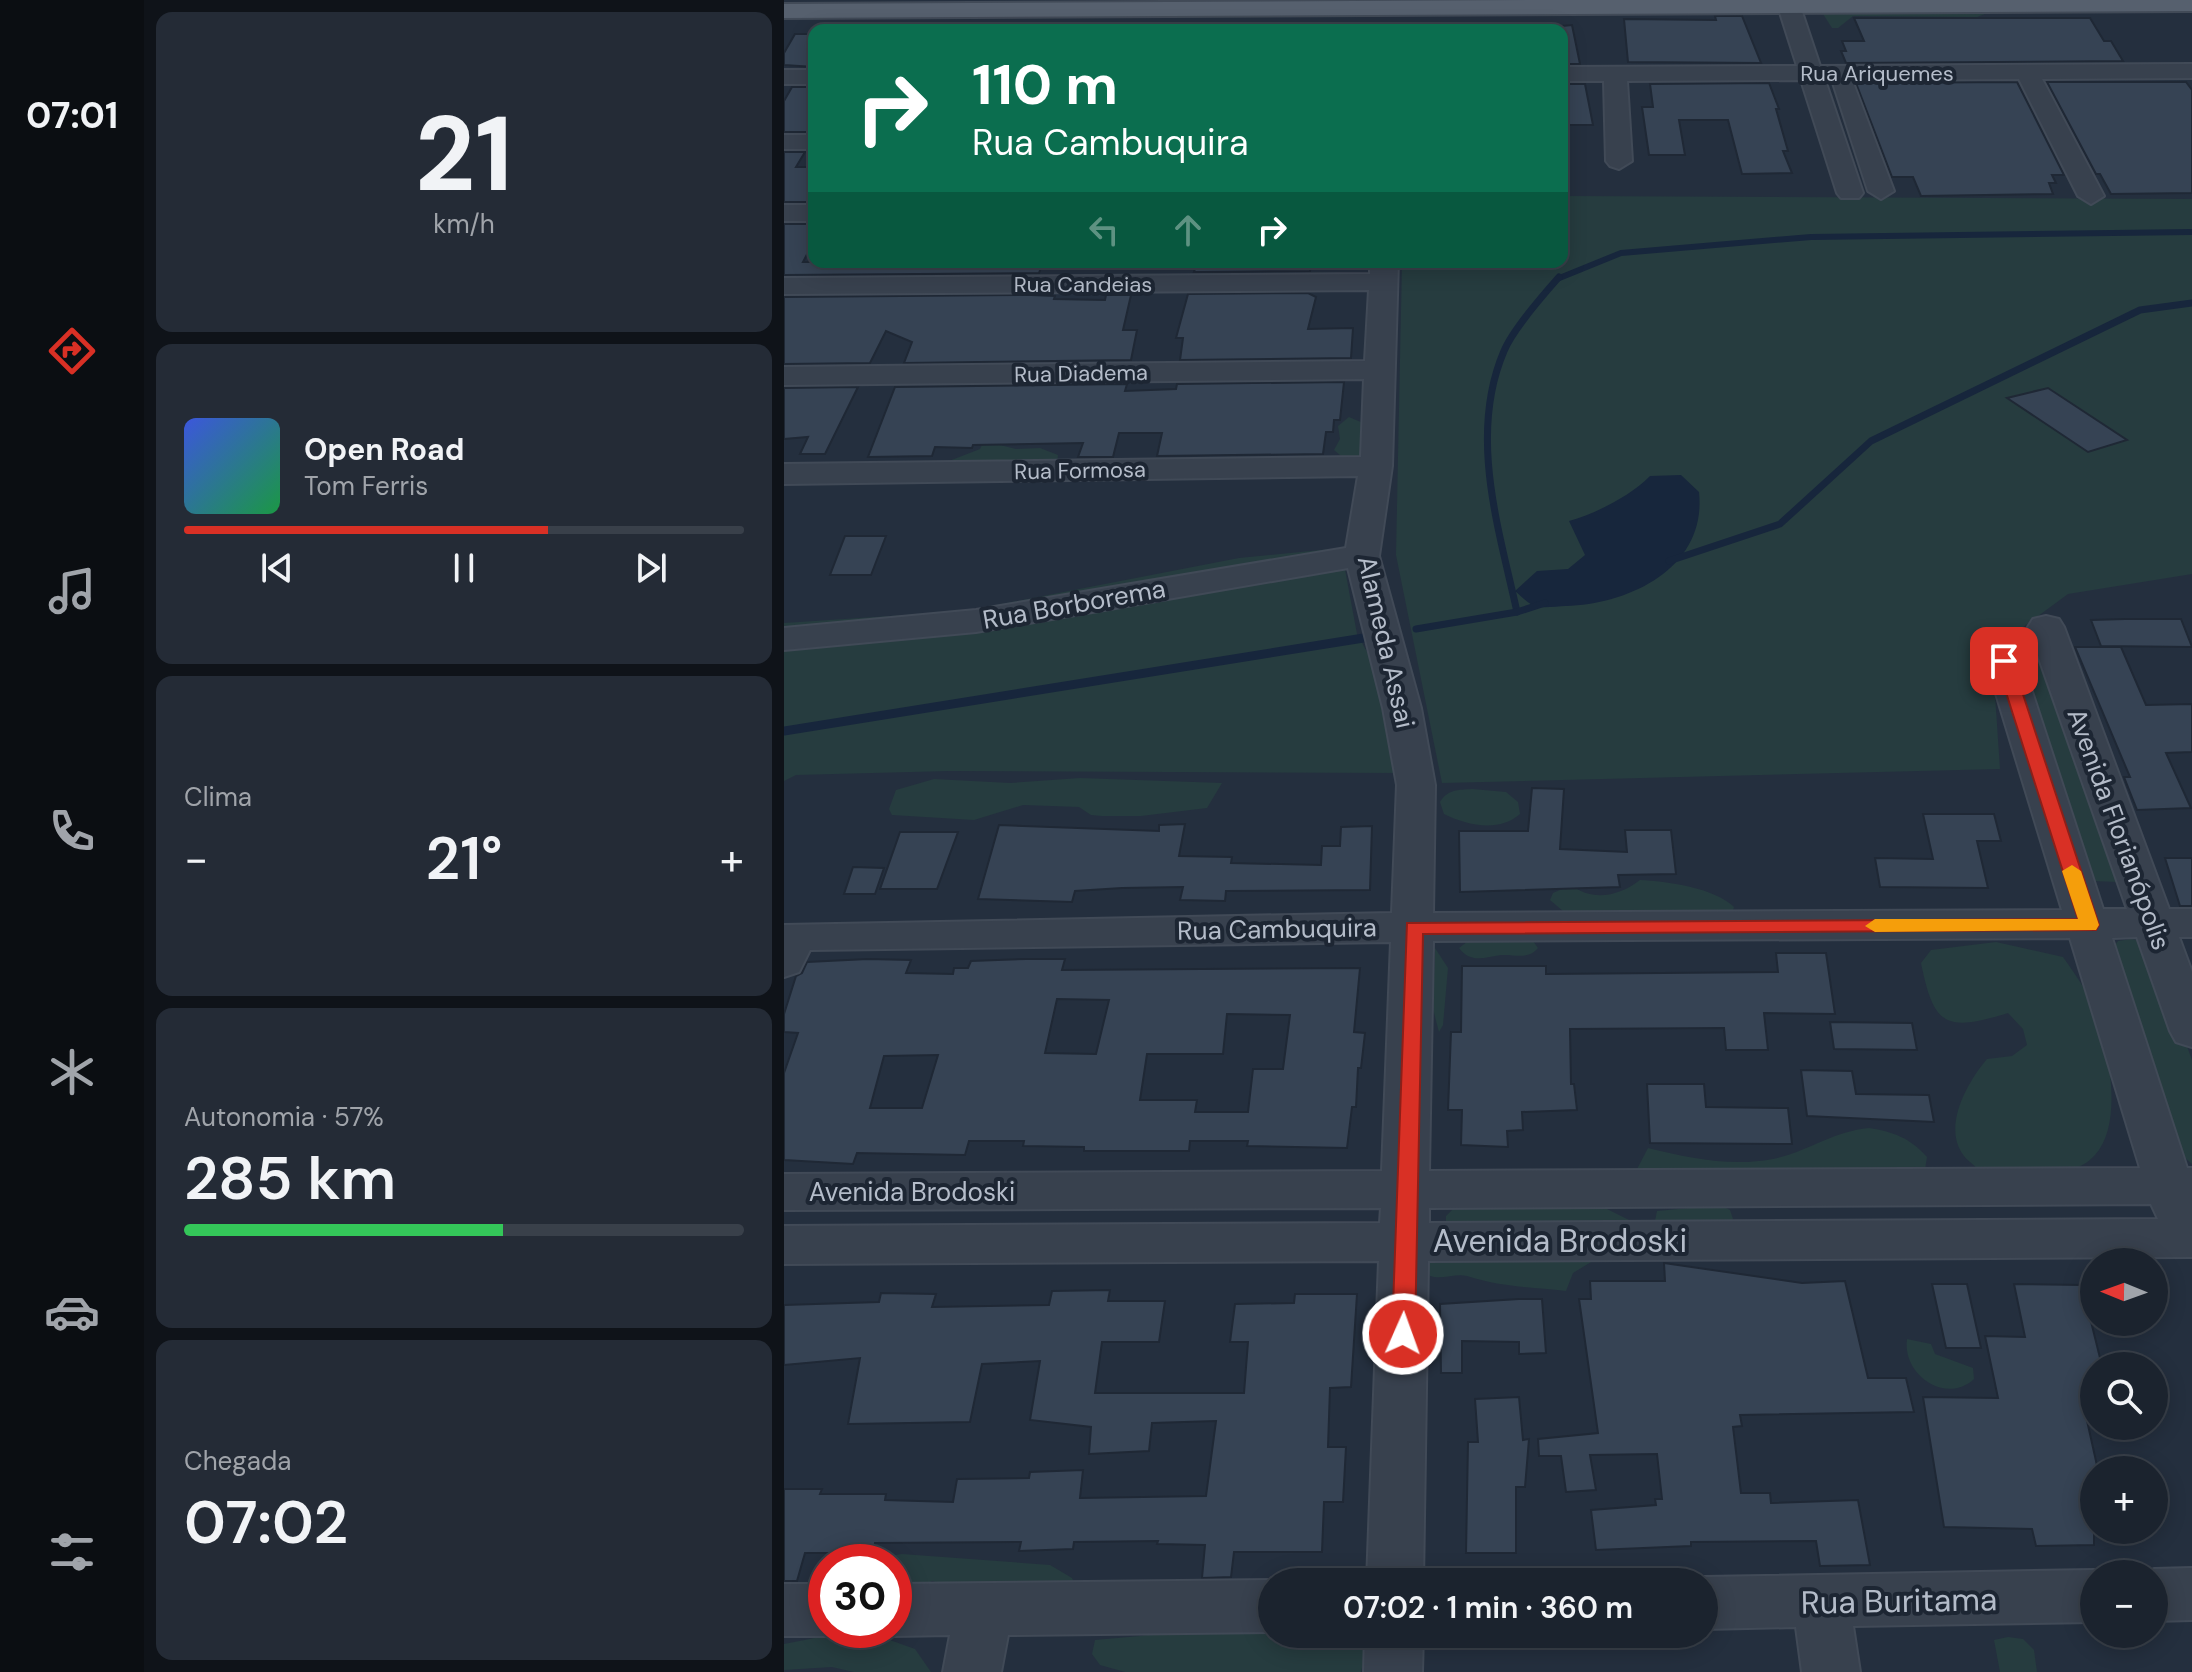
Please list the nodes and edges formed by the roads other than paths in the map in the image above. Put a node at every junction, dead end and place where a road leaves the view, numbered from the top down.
1 (1223, 0) edge
2 (1788, 2) edge
3 (1816, 2) edge
4 (1180, 4) edge
5 (2192, 4) edge
6 (785, 10) edge
7 (2192, 71) edge
8 (2027, 72) junction
9 (1812, 73) junction
10 (1839, 73) junction
11 (1568, 74) edge
12 (1615, 74) junction
13 (784, 77) edge
14 (808, 77) edge
15 (784, 142) edge
16 (808, 142) edge
17 (1619, 161) dead end
18 (1881, 191) dead end
19 (1850, 193) dead end
20 (2091, 196) dead end
21 (784, 213) edge
22 (808, 213) edge
23 (1383, 272) edge
24 (784, 286) edge
25 (1378, 370) junction
26 (784, 376) edge
27 (1376, 466) junction
28 (784, 474) edge
29 (1362, 556) junction
30 (2046, 627) dead end
31 (784, 639) edge
32 (2004, 661) dead end
33 (2173, 924) edge
34 (2090, 925) junction
35 (1414, 927) junction
36 (789, 949) edge
37 (2192, 1031) edge
38 (2181, 1186) edge
39 (1407, 1191) junction
40 (784, 1192) edge
41 (1406, 1241) junction
42 (784, 1245) edge
43 (2190, 1245) edge
44 (1395, 1568) edge
45 (2192, 1594) edge
46 (2168, 1595) edge
47 (2080, 1596) edge
48 (1718, 1603) edge
49 (1821, 1603) junction
50 (1258, 1606) edge
51 (784, 1610) edge
52 (808, 1610) edge
53 (912, 1610) edge
54 (984, 1610) junction
55 (1394, 1648) edge
56 (972, 1672) edge
57 (1393, 1672) edge
58 (1831, 1672) edge

1 - 4 main road
2 - 3 main road
2 - 4 main road
2 - 9 street
3 - 5 main road
3 - 10 street
4 - 6 main road
7 - 8 street, Rua Ariquemes
8 - 10 street, Rua Ariquemes
8 - 20 street
9 - 10 street, Rua Ariquemes
9 - 12 street, Rua Ariquemes
9 - 19 street
10 - 18 street
11 - 12 street, Rua Ariquemes
12 - 17 street
13 - 14 street
15 - 16 street
21 - 22 street
23 - 24 street, Rua Candeias
23 - 25 street, Alameda Assai
25 - 26 street, Rua Diadema
25 - 27 street, Alameda Assai
27 - 28 street, Rua Formosa
27 - 29 street, Alameda Assai
29 - 31 street, Rua Borborema
29 - 35 street, Alameda Assai
30 - 33 street, Avenida Florianópolis
32 - 34 street, Avenida Florianópolis
33 - 34 street, Rua Cambuquira
33 - 37 street, Avenida Florianópolis
34 - 35 street, Rua Cambuquira
34 - 38 street, Avenida Florianópolis
35 - 36 street, Rua Cambuquira
35 - 39 street, Alameda Assai
38 - 39 street, Avenida Brodoski
38 - 43 street, Avenida Florianópolis
39 - 40 street, Avenida Brodoski
39 - 41 street, Alameda Assai
41 - 42 street, Avenida Brodoski
41 - 43 street, Avenida Brodoski
41 - 44 street, Alameda Assai
45 - 46 street
47 - 49 street, Rua Buritama
48 - 49 street, Rua Buritama
49 - 58 street
50 - 54 street
51 - 52 street
53 - 54 street
54 - 56 street
55 - 57 street

